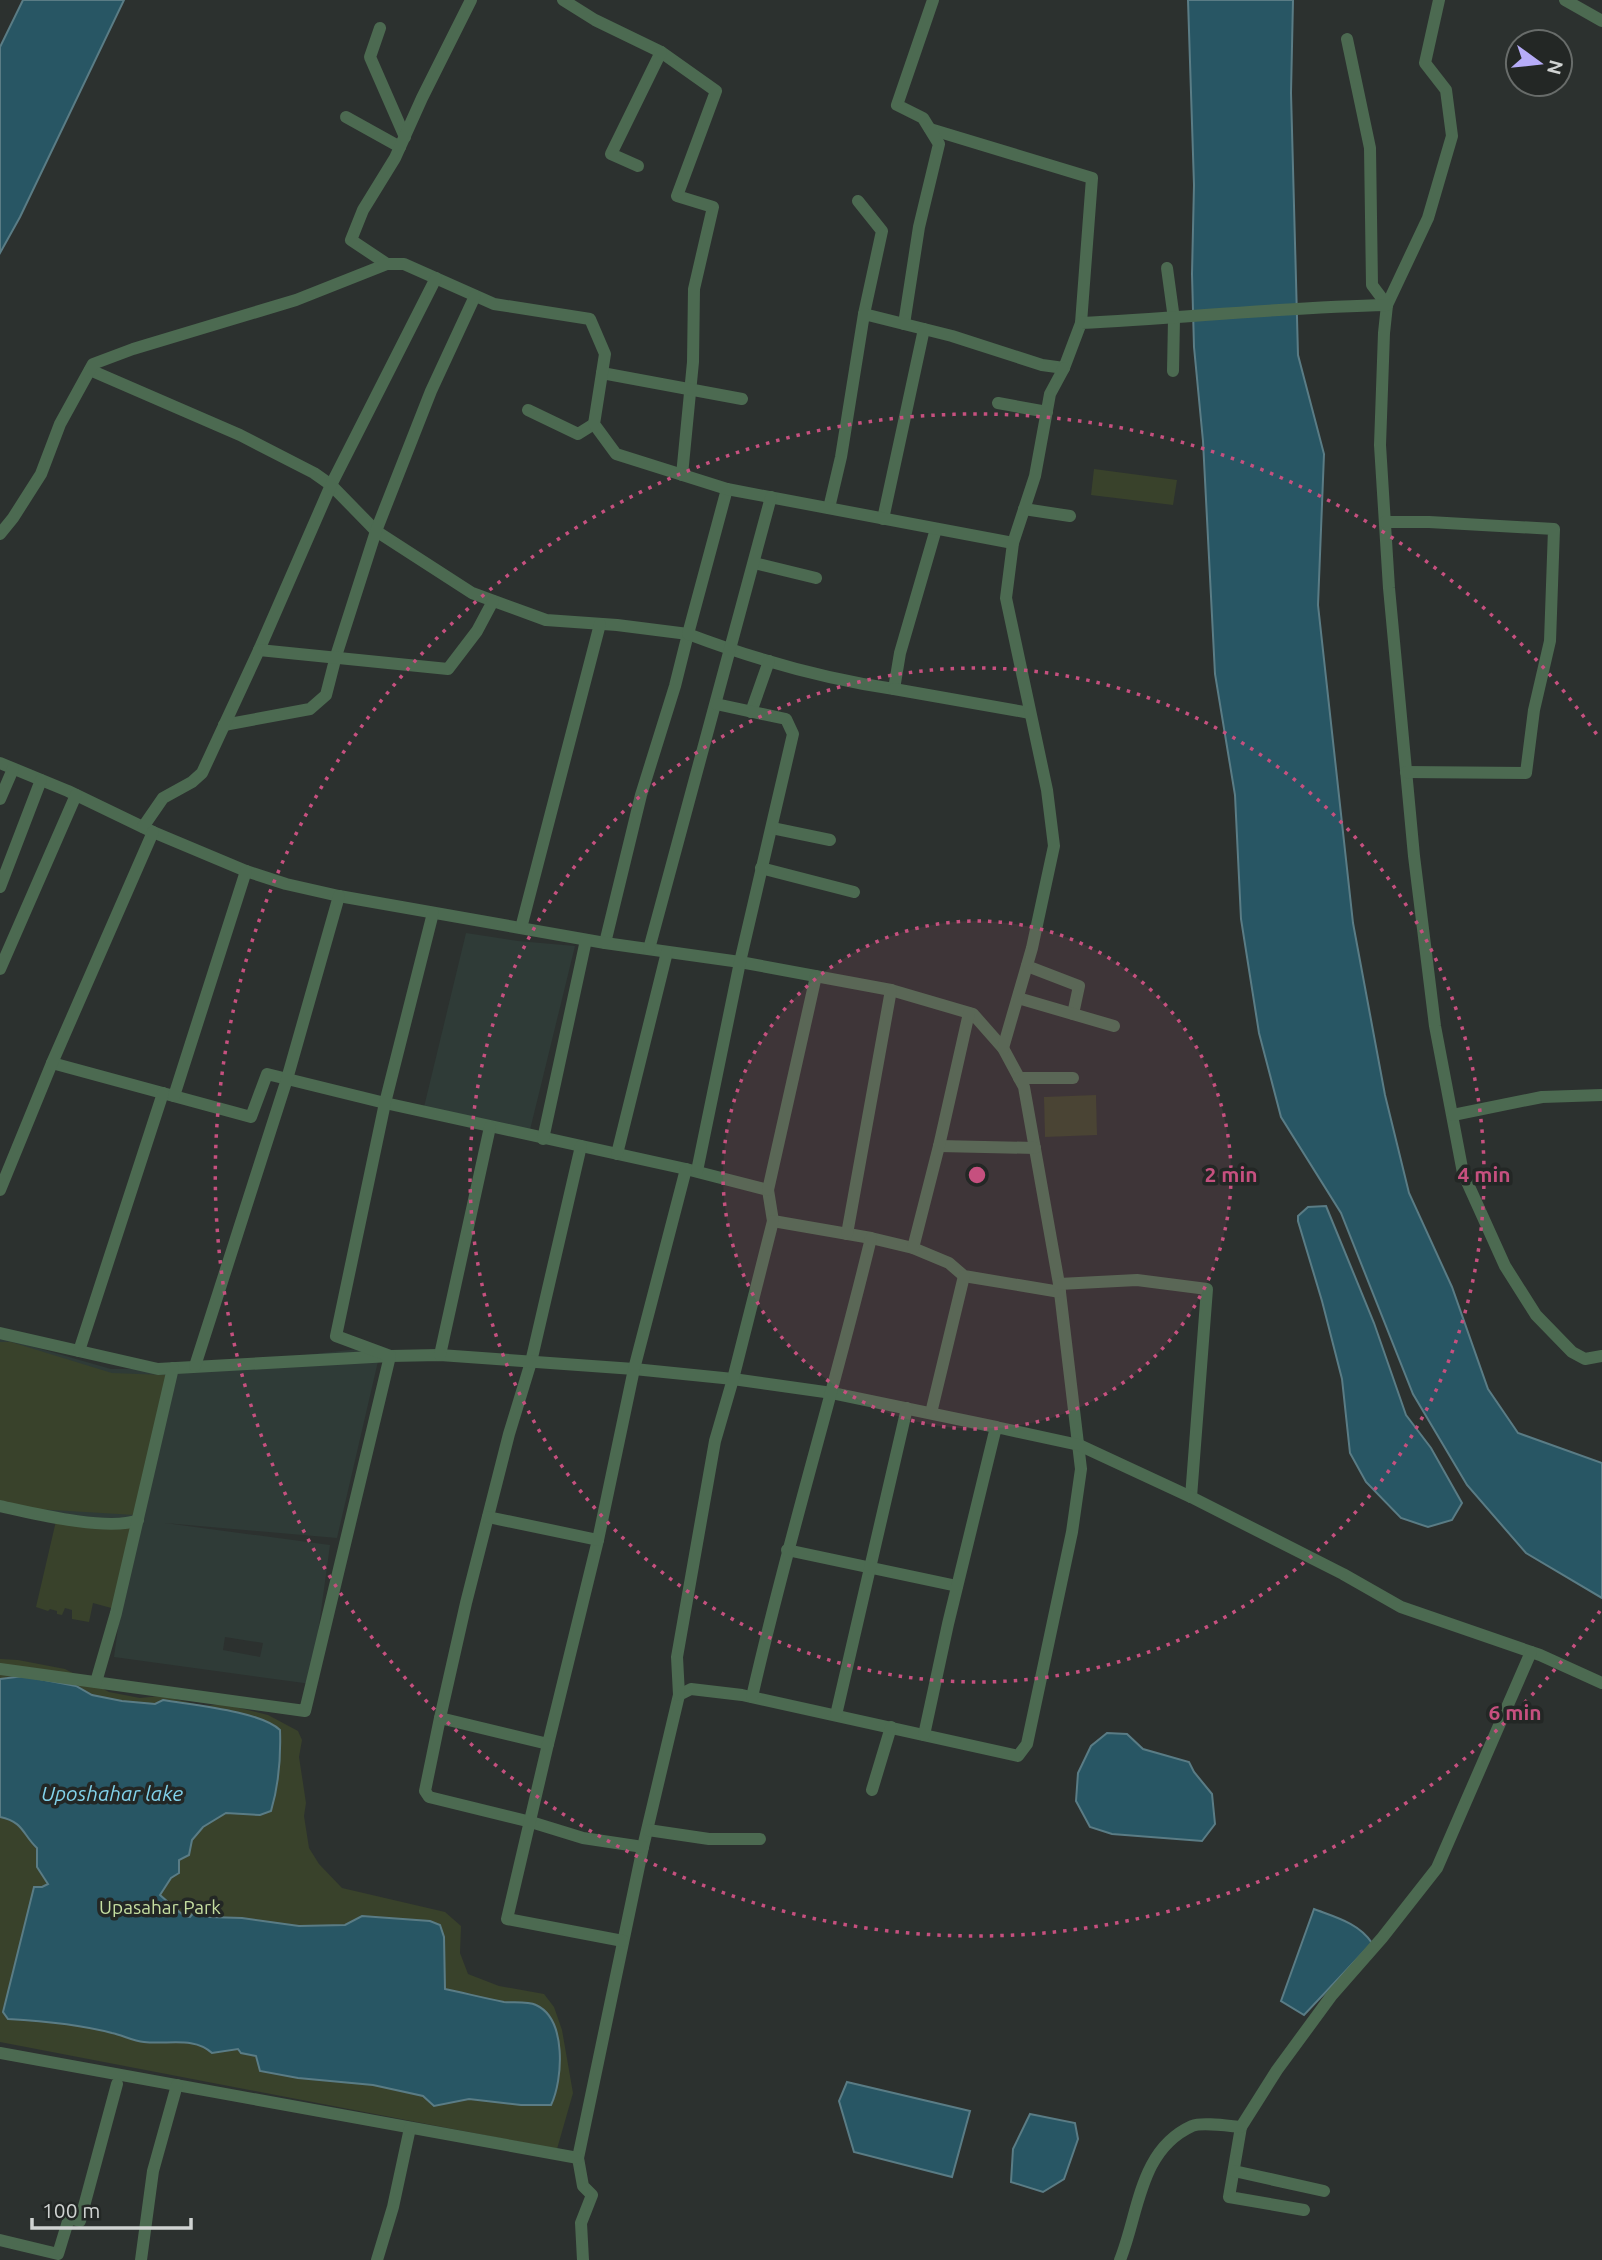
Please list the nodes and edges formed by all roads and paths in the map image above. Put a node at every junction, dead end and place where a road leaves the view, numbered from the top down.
1 (471, 0) edge
2 (563, 0) edge
3 (933, 0) edge
4 (1439, 0) edge
5 (1565, 0) edge
6 (1602, 21) edge
7 (380, 28) dead end
8 (1347, 39) dead end
9 (661, 52) junction
10 (346, 117) dead end
11 (930, 129) junction
12 (402, 142) junction
13 (638, 166) dead end
14 (858, 201) dead end
15 (387, 264) junction
16 (1167, 268) dead end
17 (436, 278) junction
18 (475, 296) junction
19 (1387, 305) junction
20 (864, 314) junction
21 (1174, 319) junction
22 (904, 324) junction
23 (1082, 324) junction
24 (924, 329) junction
25 (1064, 368) junction
26 (90, 370) junction
27 (1173, 371) dead end
28 (602, 373) junction
29 (690, 388) junction
30 (742, 399) dead end
31 (998, 403) dead end
32 (528, 410) dead end
33 (1047, 412) junction
34 (594, 424) junction
35 (682, 475) junction
36 (331, 485) junction
37 (727, 489) junction
38 (771, 497) junction
39 (829, 508) junction
40 (1024, 509) junction
41 (1070, 516) dead end
42 (883, 519) junction
43 (1385, 522) junction
44 (936, 529) junction
45 (376, 531) junction
46 (0, 534) edge
47 (1013, 543) junction
48 (754, 564) junction
49 (816, 578) dead end
50 (493, 600) junction
51 (600, 624) junction
52 (688, 634) junction
53 (259, 650) junction
54 (731, 650) junction
55 (336, 656) junction
56 (769, 661) junction
57 (894, 689) junction
58 (716, 704) junction
59 (751, 712) junction
60 (1030, 713) junction
61 (224, 725) junction
62 (0, 763) edge
63 (13, 769) junction
64 (1406, 772) junction
65 (41, 780) junction
66 (76, 795) junction
67 (0, 799) edge
68 (772, 828) junction
69 (148, 830) junction
70 (830, 840) dead end
71 (761, 868) junction
72 (246, 871) junction
73 (0, 887) edge
74 (854, 892) dead end
75 (339, 896) junction
76 (433, 913) junction
77 (521, 928) junction
78 (586, 940) junction
79 (605, 943) junction
80 (649, 949) junction
81 (667, 952) junction
82 (740, 962) junction
83 (1027, 966) junction
84 (0, 969) edge
85 (816, 976) junction
86 (1093, 981) dead end
87 (1079, 986) junction
88 (891, 990) junction
89 (1018, 998) junction
90 (970, 1013) junction
91 (1073, 1014) junction
92 (1114, 1026) dead end
93 (1003, 1048) junction
94 (52, 1063) junction
95 (1019, 1078) junction
96 (1073, 1078) dead end
97 (287, 1079) junction
98 (168, 1095) junction
99 (1602, 1095) edge
100 (385, 1103) junction
101 (1453, 1115) junction
102 (489, 1127) junction
103 (543, 1139) junction
104 (581, 1146) junction
105 (939, 1146) junction
106 (1035, 1148) junction
107 (617, 1154) junction
108 (691, 1170) junction
109 (0, 1190) edge
110 (768, 1190) junction
111 (773, 1221) junction
112 (847, 1234) junction
113 (871, 1238) junction
114 (913, 1248) junction
115 (964, 1276) junction
116 (1060, 1288) junction
117 (0, 1333) edge
118 (79, 1351) junction
119 (440, 1355) junction
120 (390, 1356) junction
121 (1602, 1356) edge
122 (531, 1362) junction
123 (195, 1366) junction
124 (173, 1368) junction
125 (634, 1368) junction
126 (733, 1379) junction
127 (832, 1393) junction
128 (907, 1408) junction
129 (931, 1413) junction
130 (996, 1427) junction
131 (1079, 1446) junction
132 (1191, 1497) junction
133 (0, 1506) edge
134 (488, 1517) junction
135 (138, 1520) junction
136 (598, 1540) junction
137 (787, 1550) junction
138 (871, 1568) junction
139 (957, 1586) junction
140 (1531, 1652) junction
141 (0, 1669) edge
142 (96, 1682) junction
143 (1602, 1683) edge
144 (678, 1695) junction
145 (752, 1697) junction
146 (835, 1715) junction
147 (440, 1717) junction
148 (891, 1727) junction
149 (924, 1735) junction
150 (548, 1744) junction
151 (872, 1790) dead end
152 (531, 1822) junction
153 (648, 1830) junction
154 (760, 1839) dead end
155 (643, 1847) junction
156 (623, 1941) junction
157 (0, 2053) edge
158 (117, 2084) dead end
159 (177, 2085) junction
160 (1241, 2127) junction
161 (410, 2128) junction
162 (578, 2158) junction
163 (1234, 2171) junction
164 (1324, 2191) dead end
165 (1304, 2210) dead end
166 (0, 2240) edge
167 (141, 2260) edge
168 (377, 2260) edge
169 (583, 2260) edge
170 (1120, 2260) edge

1 - 12 street
2 - 9 street
3 - 11 street
4 - 19 street
5 - 6 street
7 - 12 street
8 - 19 street
9 - 13 street
9 - 29 street
10 - 12 street
11 - 22 street
11 - 23 street
12 - 15 street
14 - 20 street
15 - 17 street
15 - 26 street
16 - 21 street
17 - 18 street
17 - 36 street
18 - 28 street
18 - 45 street
19 - 21 street
19 - 43 street
20 - 22 street
20 - 39 street
21 - 23 street
21 - 27 street
22 - 24 street
23 - 25 street
24 - 25 street
24 - 42 street
25 - 33 street
26 - 36 street
26 - 46 street
28 - 29 street
28 - 34 street
29 - 30 street
29 - 35 street
31 - 33 street
32 - 34 street
33 - 40 street
34 - 35 street
35 - 37 street
36 - 45 street
36 - 53 street
37 - 38 street
37 - 52 street
38 - 39 street
38 - 48 street
39 - 42 street
40 - 41 street
40 - 47 street
42 - 44 street
43 - 64 street
43 - 64 street
44 - 47 street
44 - 57 street
45 - 50 street
45 - 55 street
47 - 60 street
48 - 49 street
48 - 54 street
50 - 51 street
50 - 55 street
51 - 52 street
51 - 77 street
52 - 54 street
52 - 79 street
53 - 55 street
53 - 61 street
54 - 56 street
54 - 58 street
55 - 61 street
56 - 57 street
56 - 59 street
57 - 60 street
58 - 59 street
58 - 80 street
59 - 68 street
60 - 83 street
61 - 69 street
62 - 63 street
63 - 65 street
63 - 67 street
64 - 101 street
65 - 66 street
65 - 73 street
66 - 69 street
66 - 84 street
68 - 70 street
68 - 71 street
69 - 72 street
69 - 94 street
71 - 74 street
71 - 82 street
72 - 75 street
72 - 98 street
75 - 76 street
75 - 97 street
76 - 77 street
76 - 100 street
77 - 78 street
78 - 79 street
78 - 103 street
79 - 80 street
80 - 81 street
81 - 82 street
81 - 107 street
82 - 85 street
82 - 108 street
83 - 87 street
83 - 89 street
85 - 88 street
85 - 110 street
86 - 87 street
87 - 91 street
88 - 90 street
88 - 112 street
89 - 91 street
89 - 93 street
90 - 93 street
90 - 105 street
91 - 92 street
93 - 95 street
94 - 98 street
94 - 109 street
95 - 96 street
95 - 106 street
97 - 98 street
97 - 100 street
97 - 123 street
98 - 118 street
99 - 101 street
100 - 102 street
100 - 120 street
101 - 121 street
102 - 103 street
102 - 119 street
103 - 104 street
104 - 107 street
104 - 122 street
105 - 106 street
105 - 114 street
106 - 116 street
107 - 108 street
108 - 110 street
108 - 125 street
110 - 111 street
111 - 112 street
111 - 126 street
112 - 113 street
113 - 114 street
113 - 127 street
114 - 115 street
115 - 116 street
115 - 129 street
116 - 131 street
116 - 132 street
117 - 118 street
118 - 124 street
119 - 120 street
119 - 122 street
120 - 123 street
120 - 142 street
122 - 125 street
122 - 134 street
123 - 124 street
124 - 135 street
125 - 126 street
125 - 136 street
126 - 127 street
126 - 144 street
127 - 128 street
127 - 137 street
128 - 129 street
128 - 138 street
129 - 130 street
130 - 131 street
130 - 139 street
131 - 132 street
131 - 149 street
132 - 140 street
133 - 135 street
134 - 136 street
134 - 147 street
135 - 142 street
136 - 150 street
137 - 138 street
137 - 145 street
138 - 139 street
138 - 146 street
139 - 149 street
140 - 143 street
140 - 160 street
141 - 142 street
144 - 145 street
144 - 153 street
145 - 146 street
146 - 148 street
147 - 150 street
147 - 152 street
148 - 149 street
148 - 151 street
150 - 152 street
152 - 155 street
152 - 156 street
153 - 154 street
153 - 155 street
155 - 156 street
156 - 162 street
157 - 159 street
158 - 166 street
159 - 161 street
159 - 167 street
160 - 163 street
160 - 170 street
161 - 162 street
161 - 168 street
162 - 169 street
163 - 164 street
163 - 165 street

